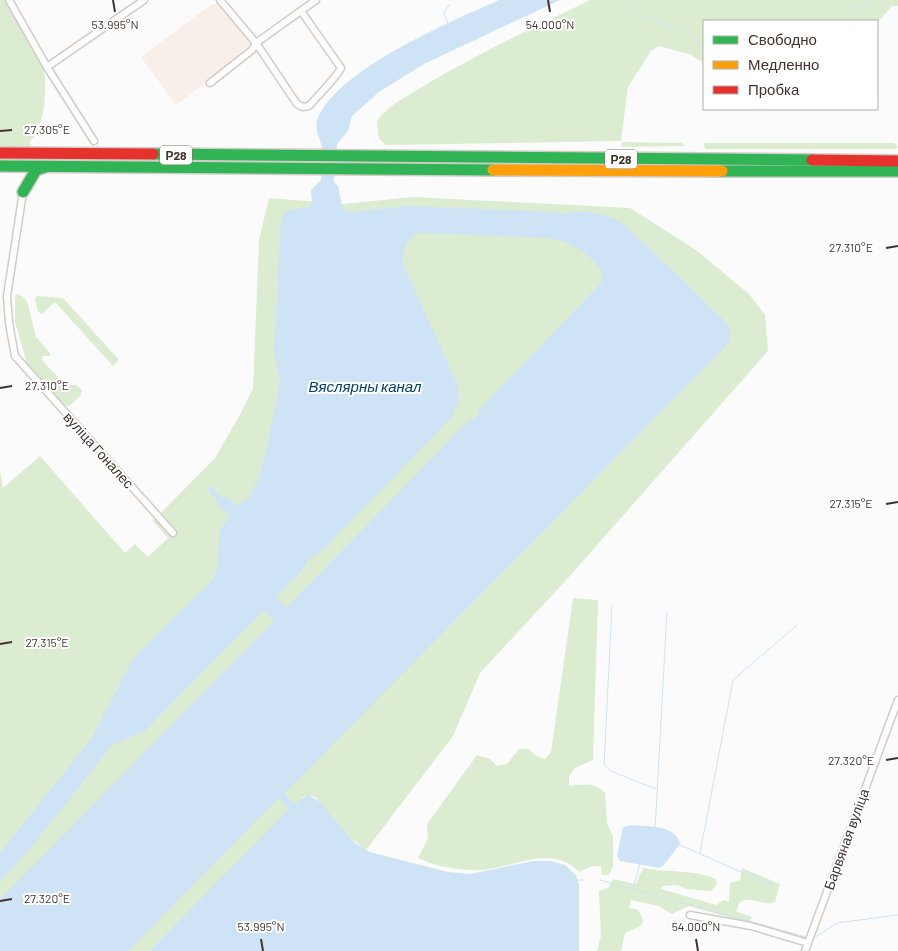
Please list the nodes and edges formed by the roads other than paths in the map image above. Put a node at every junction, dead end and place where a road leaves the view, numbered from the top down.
1 (9, 0) edge
2 (144, 0) edge
3 (220, 0) edge
4 (316, 0) edge
5 (301, 11) junction
6 (256, 43) junction
7 (47, 67) junction
8 (210, 83) dead end
9 (94, 141) dead end
10 (0, 153) edge
11 (898, 161) edge
12 (0, 166) edge
13 (52, 166) junction
14 (898, 171) edge
15 (23, 192) junction
16 (173, 533) dead end
17 (898, 700) edge
18 (690, 915) dead end
19 (808, 943) junction
20 (805, 951) edge

1 - 7 street
2 - 7 street
3 - 6 street
4 - 5 street
5 - 6 street
5 - 6 street
6 - 8 street
7 - 9 street
10 - 11 highway, Р28
12 - 13 highway, Р28
12 - 15 highway
13 - 14 highway, Р28
13 - 15 highway
15 - 16 street, вуліца Гоналес
17 - 19 street, Барвяная вуліца
18 - 19 street
19 - 20 street, Барвяная вуліца

